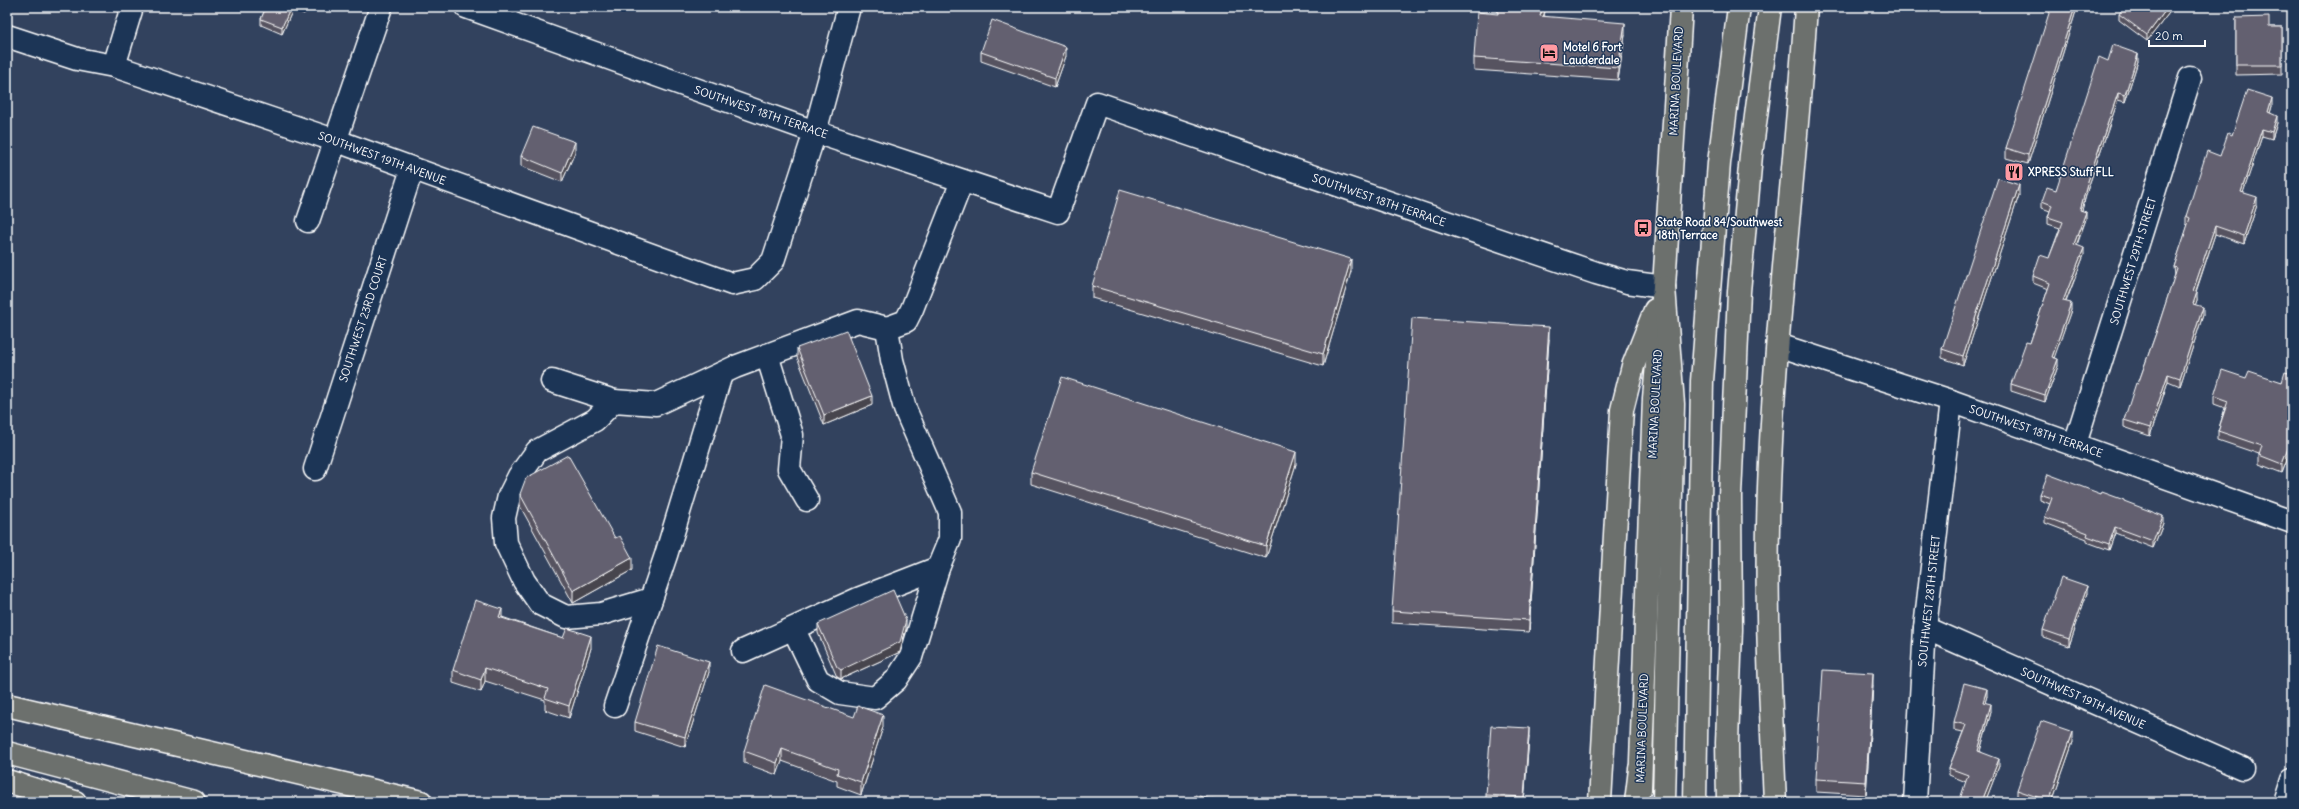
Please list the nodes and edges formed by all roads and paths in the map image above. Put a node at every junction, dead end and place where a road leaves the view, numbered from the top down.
1 (132, 7) edge
2 (381, 7) edge
3 (466, 7) edge
4 (848, 7) edge
5 (1680, 7) edge
6 (1738, 7) edge
7 (1770, 7) edge
8 (1806, 7) edge
9 (7, 36) edge
10 (114, 66) junction
11 (2190, 78) dead end
12 (815, 132) junction
13 (336, 141) junction
14 (412, 169) junction
15 (962, 181) junction
16 (308, 221) dead end
17 (1664, 287) junction
18 (887, 328) junction
19 (1778, 345) junction
20 (767, 355) junction
21 (721, 374) junction
22 (552, 381) dead end
23 (614, 401) junction
24 (1951, 401) junction
25 (2076, 444) junction
26 (315, 469) dead end
27 (807, 500) dead end
28 (2292, 522) edge
29 (938, 568) junction
30 (651, 599) junction
31 (1925, 628) junction
32 (794, 630) junction
33 (743, 651) dead end
34 (7, 705) edge
35 (615, 706) dead end
36 (1734, 745) junction
37 (7, 753) edge
38 (1640, 768) junction
39 (2242, 768) dead end
40 (2292, 780) edge
41 (7, 781) edge
42 (75, 802) edge
43 (194, 802) edge
44 (421, 802) edge
45 (1600, 802) edge
46 (1636, 802) edge
47 (1640, 802) edge
48 (1664, 802) edge
49 (1695, 802) edge
50 (1728, 802) edge
51 (1744, 802) edge
52 (1775, 802) edge
53 (1915, 802) edge
54 (2285, 802) edge

1 - 10 street
2 - 13 street
3 - 12 street, SOUTHWEST 18TH TERRACE
4 - 12 street
5 - 17 main road, MARINA BOULEVARD
6 - 49 main road
7 - 36 main road
8 - 19 main road
9 - 10 street, SOUTHWEST 19TH AVENUE
10 - 13 street, SOUTHWEST 19TH AVENUE
11 - 25 street, SOUTHWEST 29TH STREET
12 - 14 street, SOUTHWEST 19TH AVENUE
12 - 15 street, SOUTHWEST 18TH TERRACE
13 - 14 street, SOUTHWEST 19TH AVENUE
13 - 16 street
14 - 26 street, SOUTHWEST 23RD COURT
15 - 17 street, SOUTHWEST 18TH TERRACE
15 - 18 street
17 - 38 main road, MARINA BOULEVARD
17 - 45 main road
17 - 48 main road
18 - 20 street
18 - 29 street
19 - 24 street, SOUTHWEST 18TH TERRACE
19 - 52 main road
20 - 21 street
20 - 27 street
21 - 23 street
21 - 30 street
22 - 23 street
23 - 30 street
24 - 25 street, SOUTHWEST 18TH TERRACE
24 - 31 street, SOUTHWEST 28TH STREET
25 - 28 street, SOUTHWEST 18TH TERRACE
29 - 32 street
29 - 32 street
30 - 35 street
31 - 39 street, SOUTHWEST 19TH AVENUE
31 - 53 street, SOUTHWEST 28TH STREET
32 - 33 street
34 - 44 main road
36 - 50 main road
36 - 51 main road
37 - 43 main road
38 - 46 main road
38 - 47 main road, MARINA BOULEVARD
40 - 54 street
41 - 42 main road

